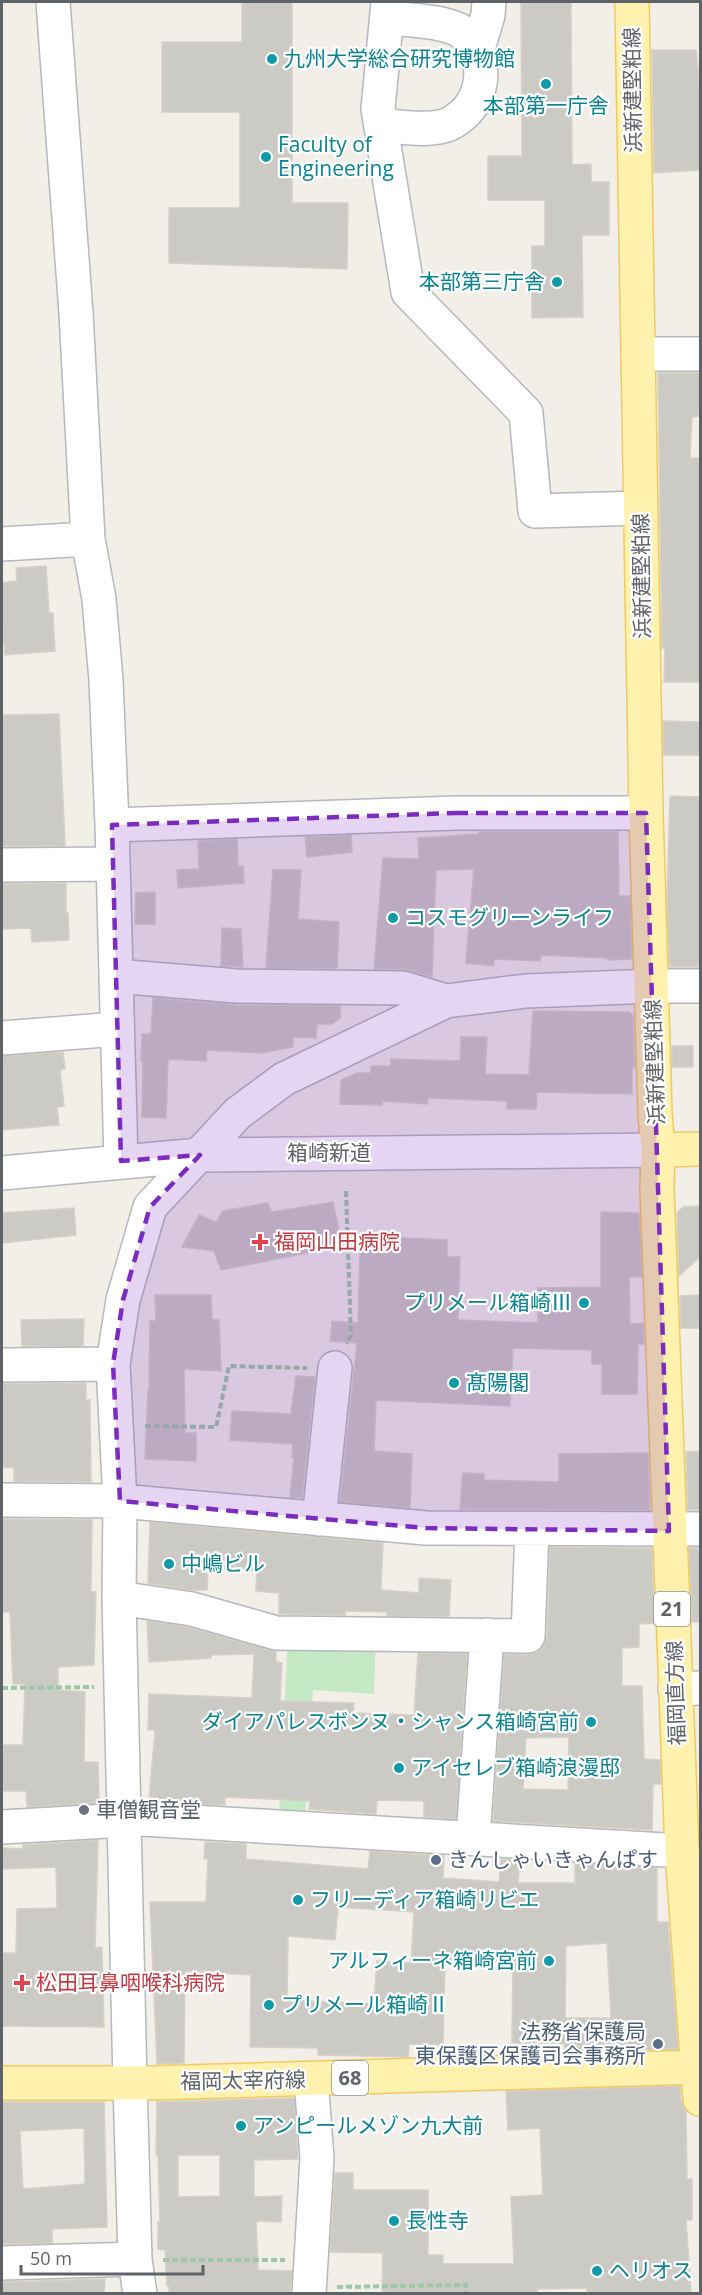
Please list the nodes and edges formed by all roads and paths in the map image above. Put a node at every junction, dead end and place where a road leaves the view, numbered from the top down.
1 (53, 2) edge
2 (489, 2) edge
3 (632, 2) edge
4 (387, 9) edge
5 (477, 52) junction
6 (381, 125) junction
7 (638, 354) junction
8 (700, 354) edge
9 (640, 508) junction
10 (88, 539) junction
11 (2, 544) edge
12 (646, 813) junction
13 (112, 825) junction
14 (113, 864) junction
15 (2, 865) edge
16 (116, 976) junction
17 (652, 986) junction
18 (700, 986) edge
19 (446, 1001) junction
20 (117, 1029) junction
21 (2, 1038) edge
22 (700, 1149) edge
23 (658, 1150) junction
24 (200, 1155) junction
25 (121, 1161) junction
26 (2, 1173) edge
27 (346, 1191) dead end
28 (113, 1364) junction
29 (2, 1365) edge
30 (334, 1368) junction
31 (135, 1426) dead end
32 (2, 1500) edge
33 (120, 1501) junction
34 (319, 1519) junction
35 (531, 1529) junction
36 (685, 1530) edge
37 (118, 1598) junction
38 (488, 1635) junction
39 (120, 1686) junction
40 (2, 1688) edge
41 (688, 1689) edge
42 (123, 1819) junction
43 (2, 1827) edge
44 (473, 1838) junction
45 (682, 1851) junction
46 (700, 2077) edge
47 (311, 2079) junction
48 (2, 2083) edge
49 (130, 2083) junction
50 (135, 2259) junction
51 (2, 2263) edge
52 (310, 2281) edge
53 (140, 2294) edge
54 (466, 2294) edge

1 - 10 street
2 - 5 street
3 - 7 main road, 浜新建堅粕線
4 - 5 street
4 - 6 street
5 - 6 street
6 - 9 street
7 - 8 street
7 - 9 main road, 浜新建堅粕線
9 - 12 main road, 浜新建堅粕線
10 - 11 street
10 - 13 street
12 - 13 street
12 - 17 main road, 浜新建堅粕線
13 - 14 street
14 - 15 street
14 - 16 street
16 - 19 street
16 - 20 street
17 - 18 street
17 - 19 street
17 - 23 main road, 浜新建堅粕線
19 - 24 street
20 - 21 street
20 - 25 street
22 - 23 main road
23 - 24 street, 箱崎新道
23 - 36 main road, 福岡直方線 / 21
24 - 25 street, 箱崎新道
24 - 28 street
25 - 26 street, 箱崎新道
27 - 30 path
28 - 29 street
28 - 33 street
30 - 31 path
30 - 34 street
32 - 33 street
33 - 34 street
33 - 37 street
34 - 35 street
35 - 36 street
35 - 38 street
36 - 41 main road, 福岡直方線 / 21
37 - 38 street
37 - 39 street
38 - 44 street
39 - 40 path
39 - 42 street
41 - 45 main road, 福岡直方線 / 21
42 - 43 street
42 - 44 street
42 - 49 street
44 - 45 street
45 - 46 main road, 福岡直方線 / 21
46 - 47 main road, 福岡太宰府線 / 68
47 - 49 main road, 福岡太宰府線 / 68
47 - 52 street
48 - 49 main road, 福岡太宰府線 / 68
49 - 50 street
50 - 51 street
50 - 52 path
50 - 53 street
52 - 54 path

